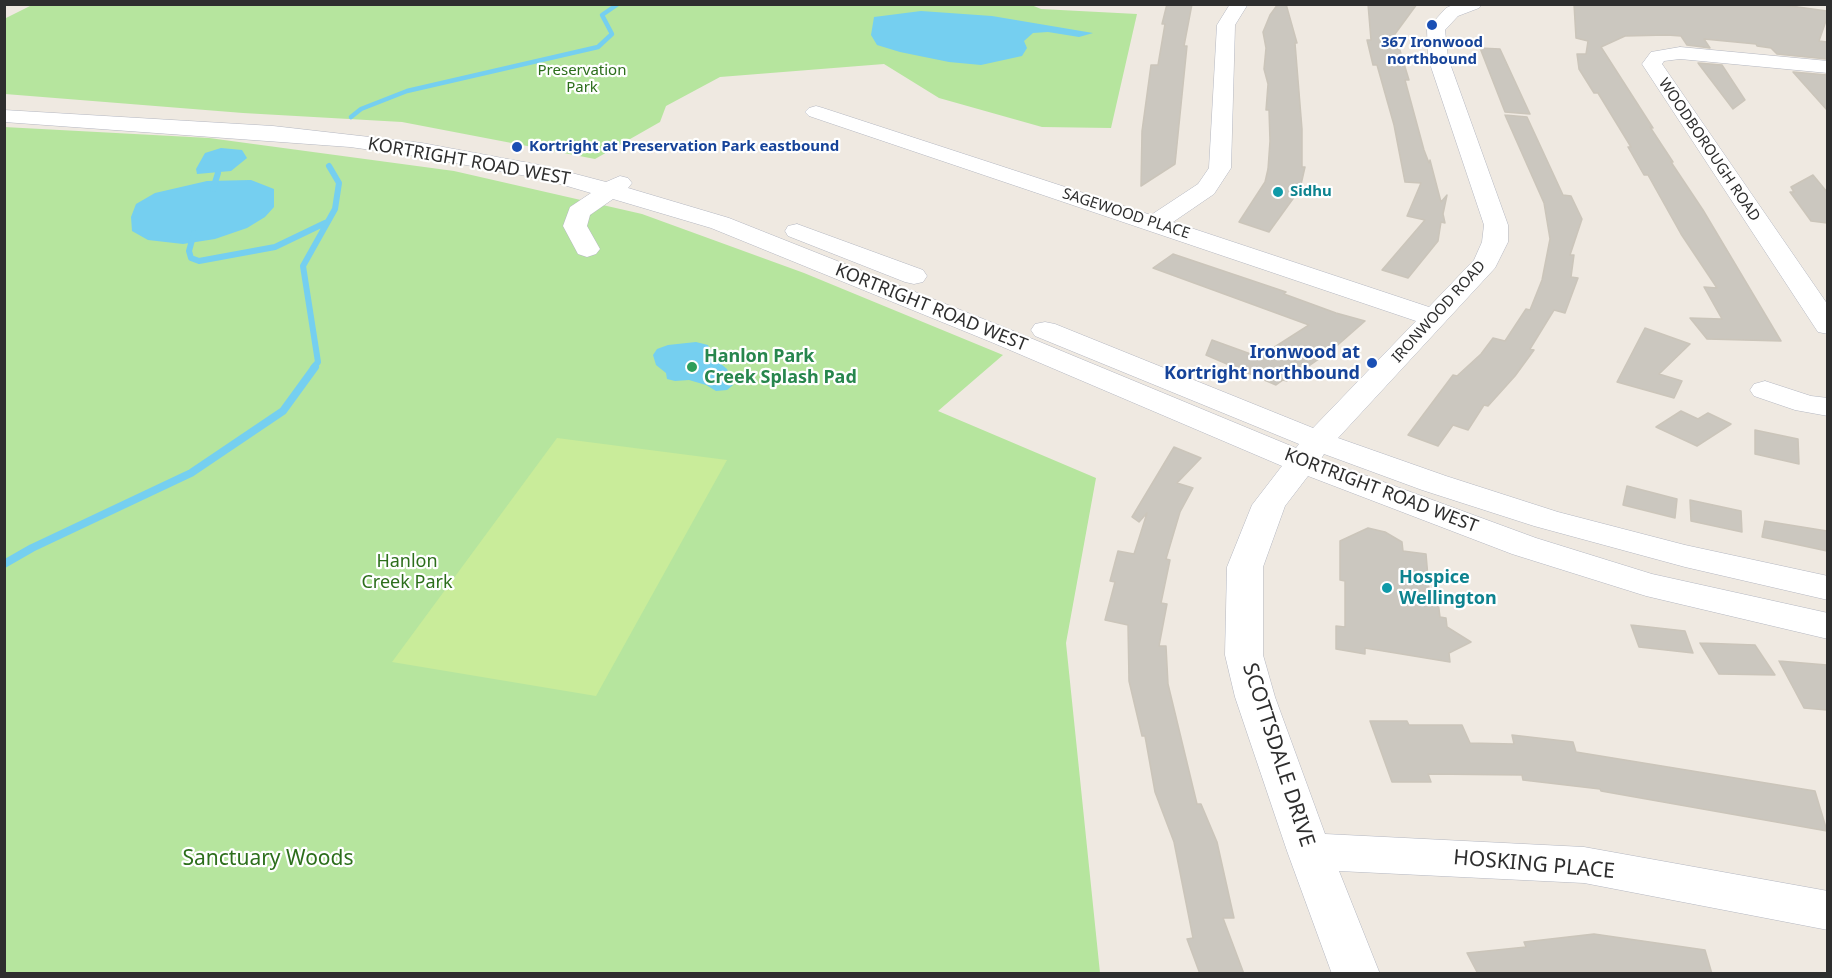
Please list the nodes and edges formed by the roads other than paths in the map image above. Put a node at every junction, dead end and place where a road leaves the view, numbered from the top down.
1 (1239, 4) edge
2 (1473, 4) edge
3 (1827, 67) edge
4 (4, 103) edge
5 (816, 112) dead end
6 (4, 116) edge
7 (619, 184) junction
8 (1156, 223) junction
9 (587, 249) dead end
10 (1436, 318) junction
11 (1827, 326) edge
12 (1765, 390) dead end
13 (1827, 407) edge
14 (1310, 452) junction
15 (1827, 588) edge
16 (1827, 626) edge
17 (1309, 851) junction
18 (1827, 911) edge
19 (1356, 974) edge

1 - 8 street
2 - 10 street, IRONWOOD ROAD
3 - 11 street, WOODBOROUGH ROAD
4 - 7 street, KORTRIGHT ROAD WEST
5 - 8 street, SAGEWOOD PLACE
6 - 7 street, KORTRIGHT ROAD WEST
7 - 9 street
7 - 14 street, KORTRIGHT ROAD WEST
8 - 10 street, SAGEWOOD PLACE
10 - 14 street, IRONWOOD ROAD
12 - 13 street
14 - 15 street, KORTRIGHT ROAD WEST
14 - 16 street, KORTRIGHT ROAD WEST
14 - 17 street, SCOTTSDALE DRIVE
17 - 18 street, HOSKING PLACE
17 - 19 street, SCOTTSDALE DRIVE

